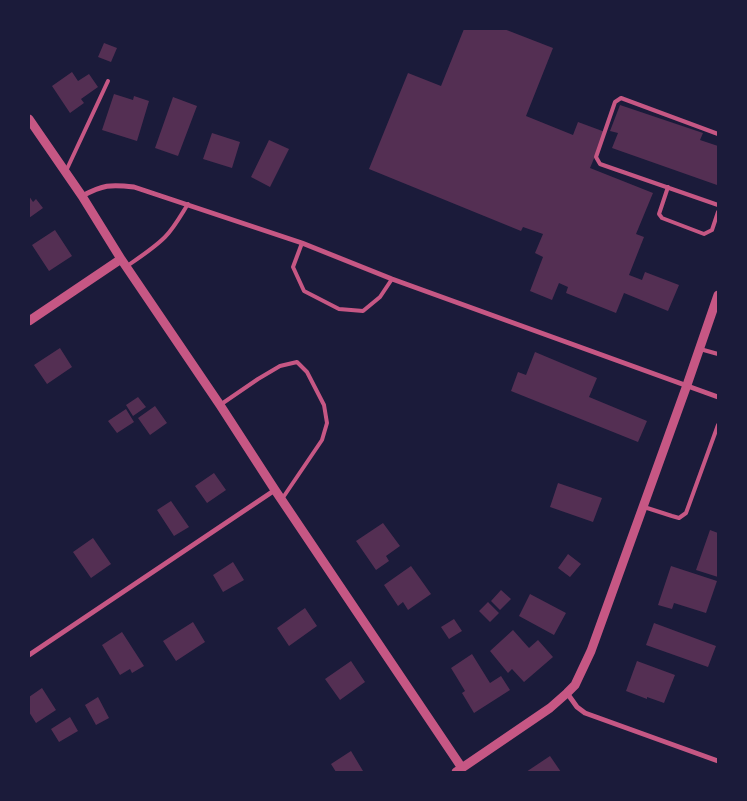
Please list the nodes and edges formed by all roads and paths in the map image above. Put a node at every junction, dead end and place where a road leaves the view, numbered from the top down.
1 (108, 81) dead end
2 (29, 119) edge
3 (718, 134) edge
4 (65, 173) junction
5 (668, 187) junction
6 (82, 196) junction
7 (188, 204) junction
8 (718, 205) edge
9 (718, 212) edge
10 (302, 244) junction
11 (124, 262) junction
12 (392, 279) junction
13 (718, 295) edge
14 (29, 321) edge
15 (700, 349) junction
16 (718, 354) edge
17 (688, 385) junction
18 (718, 397) edge
19 (220, 405) junction
20 (718, 425) edge
21 (275, 490) junction
22 (282, 499) junction
23 (644, 507) junction
24 (29, 655) edge
25 (567, 694) junction
26 (718, 761) edge
27 (461, 771) edge

1 - 4 lane
2 - 4 street
3 - 5 lane
4 - 6 street
5 - 8 lane
5 - 9 lane
6 - 7 street
6 - 11 street
7 - 10 street
7 - 11 lane
10 - 12 street
10 - 12 lane
11 - 14 street
11 - 19 street
12 - 17 street
13 - 15 street
15 - 16 lane
15 - 17 street
17 - 18 street
17 - 23 street
19 - 21 street
19 - 22 lane
20 - 23 lane
21 - 22 street
21 - 24 street
22 - 27 street
23 - 25 street
25 - 26 street
25 - 27 street

